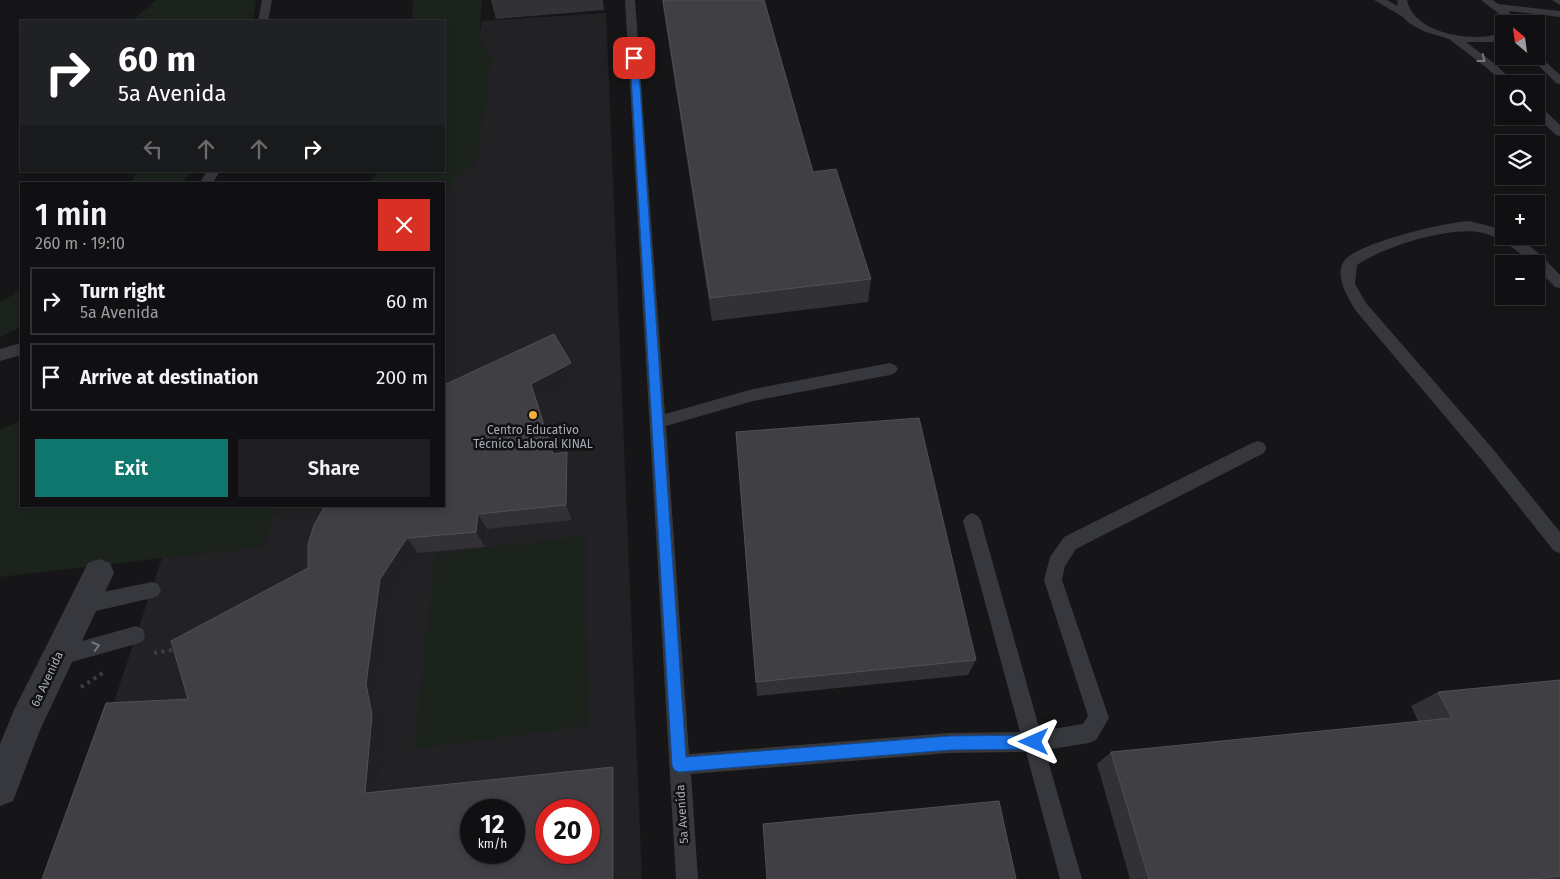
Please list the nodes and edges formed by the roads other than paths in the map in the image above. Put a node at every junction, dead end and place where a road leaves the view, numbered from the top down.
1 (266, 0) edge
2 (630, 0) edge
3 (1379, 0) edge
4 (1402, 0) edge
5 (1486, 0) edge
6 (1530, 5) edge
7 (1498, 7) junction
8 (1406, 14) junction
9 (1560, 14) edge
10 (1507, 15) edge
11 (263, 20) edge
12 (1452, 37) junction
13 (1495, 37) edge
14 (1543, 65) edge
15 (1500, 75) edge
16 (1560, 81) edge
17 (1545, 118) edge
18 (1560, 132) edge
19 (1560, 283) edge
20 (20, 348) edge
21 (0, 355) edge
22 (890, 369) dead end
23 (658, 422) junction
24 (1258, 448) dead end
25 (972, 521) dead end
26 (1560, 545) edge
27 (99, 573) dead end
28 (152, 590) dead end
29 (83, 605) junction
30 (136, 635) dead end
31 (57, 658) junction
32 (1034, 742) junction
33 (679, 765) junction
34 (0, 788) edge
35 (687, 879) edge
36 (1071, 879) edge

1 - 11 lane
2 - 23 lane, 5a Avenida
3 - 8 lane
4 - 8 lane
5 - 7 lane
6 - 7 lane
6 - 9 lane
7 - 10 lane
8 - 12 lane
12 - 13 lane
12 -> 15 lane
14 - 16 lane
17 - 18 lane
19 - 26 lane
20 - 21 lane
22 - 23 lane
23 - 33 lane, 5a Avenida
24 - 32 lane
25 - 32 lane
27 - 29 street, 6a Avenida
28 - 29 lane
29 - 31 street, 6a Avenida
31 -> 30 lane
31 - 34 street, 6a Avenida
32 - 33 lane
32 - 36 lane
33 - 35 lane, 5a Avenida

